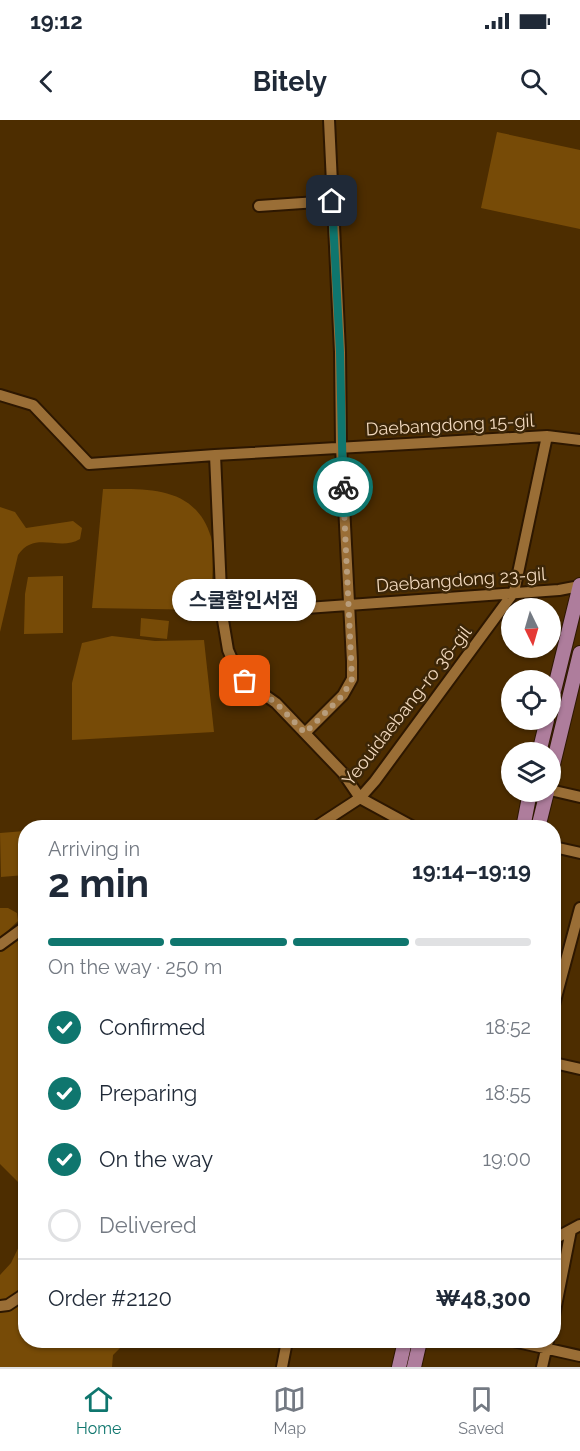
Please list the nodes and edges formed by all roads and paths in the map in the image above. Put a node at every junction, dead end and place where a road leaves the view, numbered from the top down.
1 (329, 120) edge
2 (332, 201) junction
3 (259, 206) dead end
4 (0, 395) edge
5 (547, 436) junction
6 (580, 440) edge
7 (341, 447) junction
8 (214, 455) junction
9 (580, 590) edge
10 (514, 592) junction
11 (348, 605) junction
12 (222, 614) junction
13 (580, 652) edge
14 (559, 670) edge
15 (305, 733) junction
16 (558, 742) edge
17 (561, 793) edge
18 (580, 797) edge
19 (360, 798) junction
20 (528, 802) edge
21 (546, 802) edge
22 (326, 820) edge
23 (400, 820) edge
24 (525, 820) edge
25 (540, 820) edge
26 (561, 849) edge
27 (580, 853) edge
28 (580, 908) edge
29 (18, 932) edge
30 (0, 945) edge
31 (575, 948) edge
32 (561, 986) edge
33 (561, 1065) edge
34 (580, 1069) edge
35 (576, 1228) edge
36 (561, 1236) edge
37 (561, 1288) edge
38 (18, 1298) edge
39 (0, 1306) edge
40 (286, 1348) edge
41 (403, 1348) edge
42 (418, 1348) edge
43 (547, 1348) edge
44 (557, 1348) edge
45 (580, 1356) edge
46 (282, 1367) edge
47 (399, 1367) edge
48 (414, 1367) edge
49 (542, 1367) edge

1 - 2 street
2 - 3 street
2 - 7 street
4 - 8 street, Daebangdong 15-gil
5 - 6 street, Daebangdong 15-gil
5 - 7 street, Daebangdong 15-gil
5 - 10 street
7 - 8 street, Daebangdong 15-gil
7 - 11 street
8 - 12 street
9 - 10 street, Daebangdong 23-gil
9 - 14 main road
10 - 11 street, Daebangdong 23-gil
10 - 19 street, Yeouidaebang-ro 36-gil
11 - 12 street, Daebangdong 23-gil
11 - 15 street
12 - 15 street
13 - 16 main road
15 - 19 street
17 - 18 street
19 - 22 street, Yeouidaebang-ro 36-gil
19 - 23 street
20 - 24 main road
21 - 25 main road
26 - 27 street
28 - 31 street
29 - 30 street
31 - 32 street
33 - 34 street
35 - 36 street
35 - 37 street
38 - 39 street
40 - 46 street
41 - 47 main road
42 - 48 main road
43 - 49 street
44 - 45 street

